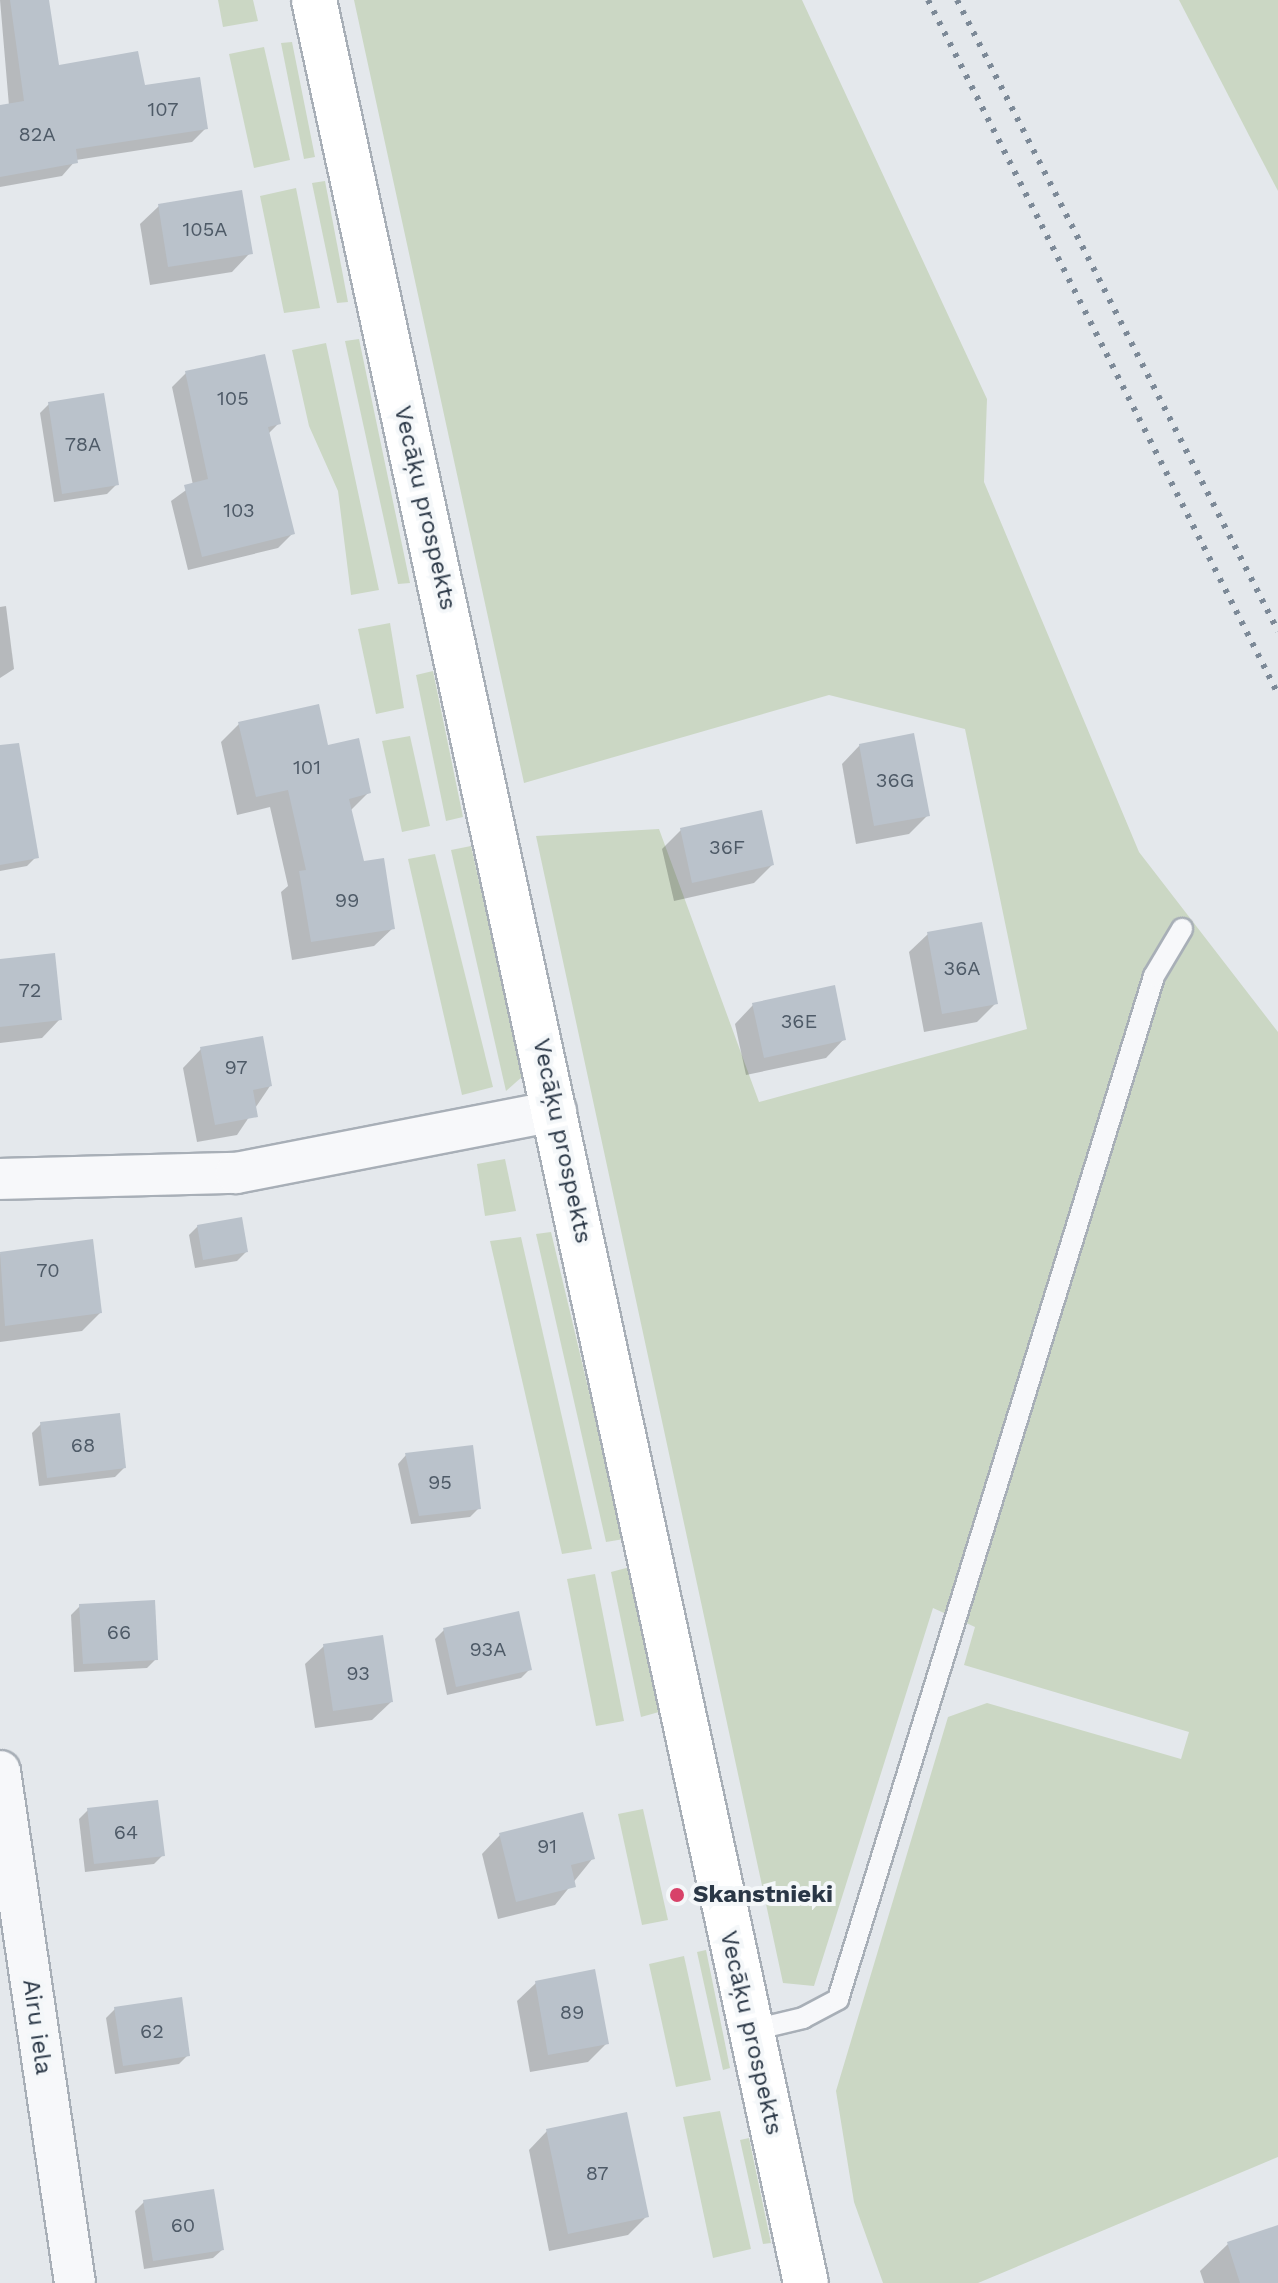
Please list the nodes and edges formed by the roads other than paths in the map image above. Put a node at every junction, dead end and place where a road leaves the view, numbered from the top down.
1 (314, 0) edge
2 (1182, 929) dead end
3 (556, 1111) junction
4 (0, 1179) edge
5 (0, 1771) edge
6 (749, 2031) junction
7 (75, 2283) edge
8 (806, 2283) edge

1 - 3 main road, Vecāķu prospekts
2 - 6 lane
3 - 4 street
3 - 6 main road, Vecāķu prospekts
5 - 7 street, Airu iela
6 - 8 main road, Vecāķu prospekts

